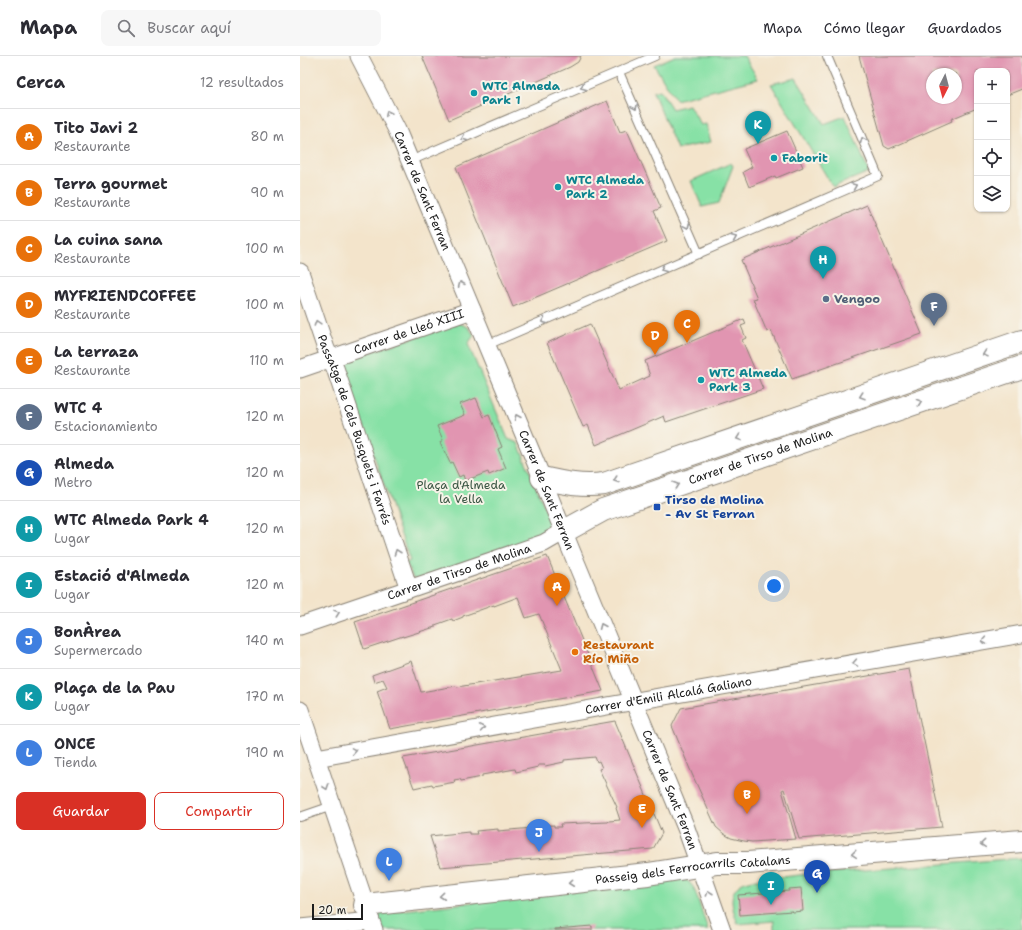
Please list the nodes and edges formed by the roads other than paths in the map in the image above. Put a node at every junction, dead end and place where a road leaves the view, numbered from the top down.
1 (359, 56) edge
2 (655, 56) edge
3 (827, 56) edge
4 (619, 72) junction
5 (410, 161) junction
6 (699, 254) junction
7 (300, 272) edge
8 (472, 310) junction
9 (1022, 341) edge
10 (487, 345) junction
11 (330, 358) junction
12 (1022, 367) edge
13 (300, 369) edge
14 (542, 478) junction
15 (563, 532) junction
16 (409, 589) junction
17 (300, 626) edge
18 (1022, 634) edge
19 (633, 701) junction
20 (300, 710) edge
21 (316, 758) junction
22 (332, 806) junction
23 (300, 817) edge
24 (1022, 841) edge
25 (700, 867) junction
26 (370, 919) edge
27 (300, 928) edge
28 (722, 930) edge

5 -> 1 street, Carrer de Sant Ferran
2 - 4 lane
6 -> 3 lane
4 -> 5 lane
4 -> 6 lane
8 -> 5 street, Carrer de Sant Ferran
6 -> 10 lane
11 -> 7 street, Passatge de Cels Busquets i Farrés
8 - 10 street, Carrer de Sant Ferran
8 - 11 street, Carrer de Lleó XIII
9 -> 14 street, Carrer de Tirso de Molina
14 -> 10 street, Carrer de Sant Ferran
11 - 13 street, Carrer de Lleó XIII
16 -> 11 street, Passatge de Cels Busquets i Farrés
15 -> 12 street, Carrer de Tirso de Molina
14 - 15 street, Carrer de Sant Ferran
15 - 16 street, Carrer de Tirso de Molina
19 -> 15 street, Carrer de Sant Ferran
17 -> 16 street, Carrer de Tirso de Molina
18 -> 19 street, Carrer d'Emili Alcalá Galiano
21 -> 19 street, Carrer d'Emili Alcalá Galiano
19 - 25 street, Carrer de Sant Ferran
20 - 21 street
21 -> 22 street
22 - 23 lane
22 - 26 street
24 -> 25 street, Passeig dels Ferrocarrils Catalans
25 -> 26 street, Passeig dels Ferrocarrils Catalans
28 -> 25 street, Carrer de Sant Ferran
26 - 27 street

